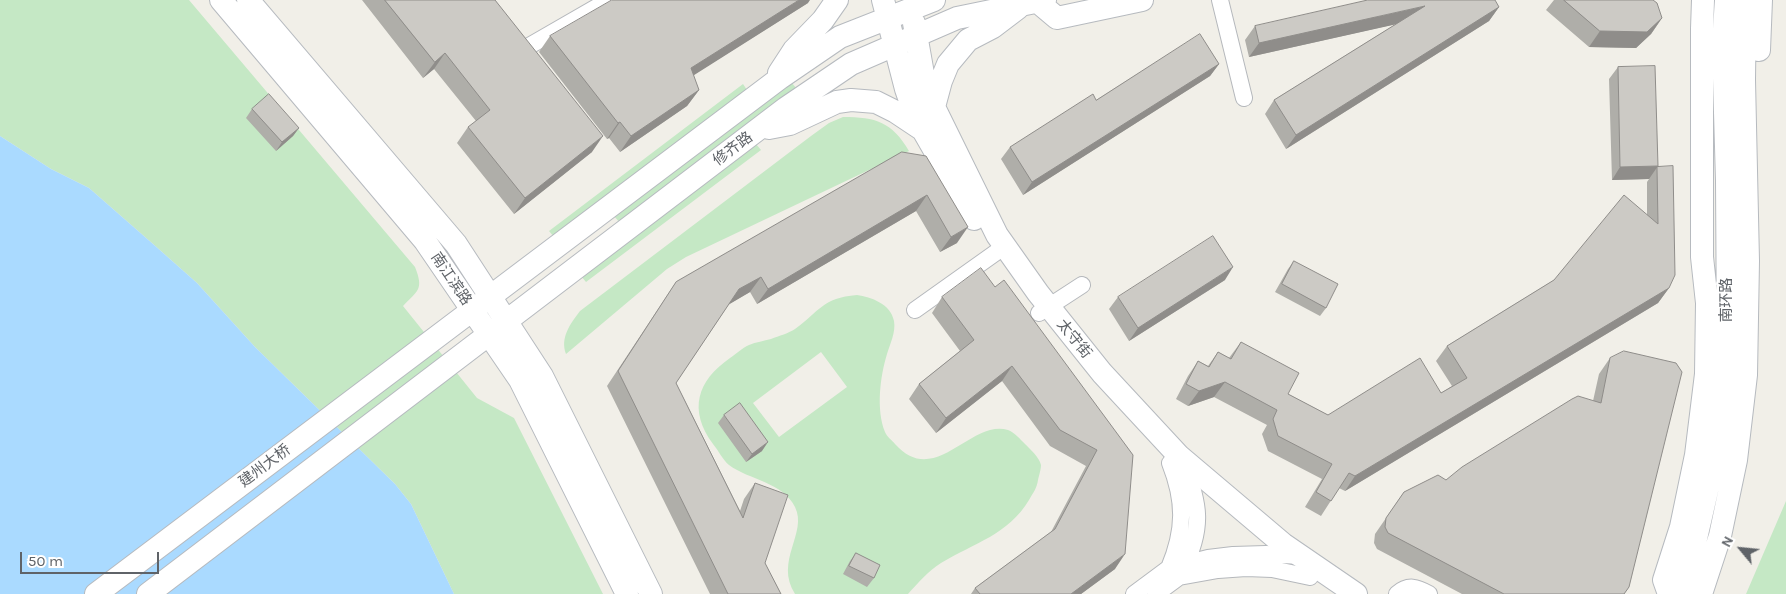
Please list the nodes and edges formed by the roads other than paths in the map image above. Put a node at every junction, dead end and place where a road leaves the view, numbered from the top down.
1 (221, 0) edge
2 (248, 0) edge
3 (609, 0) edge
4 (837, 0) edge
5 (934, 0) edge
6 (1142, 0) edge
7 (1220, 0) edge
8 (1704, 0) edge
9 (1726, 0) edge
10 (1745, 0) edge
11 (1761, 0) edge
12 (1035, 2) edge
13 (910, 5) edge
14 (885, 9) edge
15 (512, 35) edge
16 (916, 36) junction
17 (894, 45) junction
18 (524, 49) junction
19 (535, 64) edge
20 (773, 83) junction
21 (1244, 98) dead end
22 (934, 107) junction
23 (923, 130) junction
24 (756, 131) junction
25 (1000, 249) junction
26 (1082, 285) dead end
27 (491, 297) junction
28 (472, 310) junction
29 (915, 310) dead end
30 (1044, 310) junction
31 (507, 322) junction
32 (490, 336) junction
33 (434, 339) joint
34 (1176, 461) junction
35 (1191, 481) junction
36 (1277, 555) junction
37 (1305, 566) junction
38 (1178, 570) junction
39 (96, 594) edge
40 (148, 594) edge
41 (627, 594) edge
42 (651, 594) edge
43 (1134, 594) edge
44 (1156, 594) edge
45 (1336, 594) edge
46 (1356, 594) edge
47 (1397, 594) edge
48 (1429, 594) edge
49 (1669, 594) edge
50 (1679, 594) edge
51 (1701, 594) edge
52 (1717, 594) edge

1 - 28 main road, 南江滨路
2 - 27 main road, 南江滨路
3 - 18 street
4 - 20 main road
5 - 13 main road, 修齐路
6 - 12 main road
7 - 21 street
8 - 49 main road
9 - 50 main road, 南环路
10 - 51 main road, 南环路
11 - 52 main road
12 - 16 main road, 修齐路
12 - 22 main road
13 - 14 main road, 修齐路
13 - 16 main road, 太守街
14 - 17 main road, 太守街
14 - 20 main road, 修齐路
15 - 18 street
16 - 17 main road, 修齐路
16 - 22 main road, 太守街
17 - 23 main road, 太守街
17 - 24 main road, 修齐路
18 - 19 street
20 - 27 main road, 修齐路
22 - 25 main road, 太守街
23 - 24 main road
23 - 25 main road, 太守街
24 - 31 main road, 修齐路
25 - 29 street
25 - 30 main road, 太守街
26 - 30 street
27 - 28 main road, 修齐路
27 - 31 main road, 南江滨路
28 - 32 main road, 南江滨路
28 - 33 main road, 修齐路
30 - 34 main road, 太守街
31 - 32 main road, 修齐路
31 - 42 main road, 南江滨路
32 - 40 main road, 修齐路
32 - 41 main road, 南江滨路
33 - 39 main road, 建州大桥
34 - 35 main road, 太守街
34 - 37 main road, 太守街
34 - 38 street
35 - 36 main road, 太守街
35 - 38 street
36 - 37 main road, 太守街
36 - 38 street
37 - 38 street
37 - 45 main road, 太守街
37 - 46 main road, 太守街
38 - 43 street
38 - 44 street
47 - 48 street

